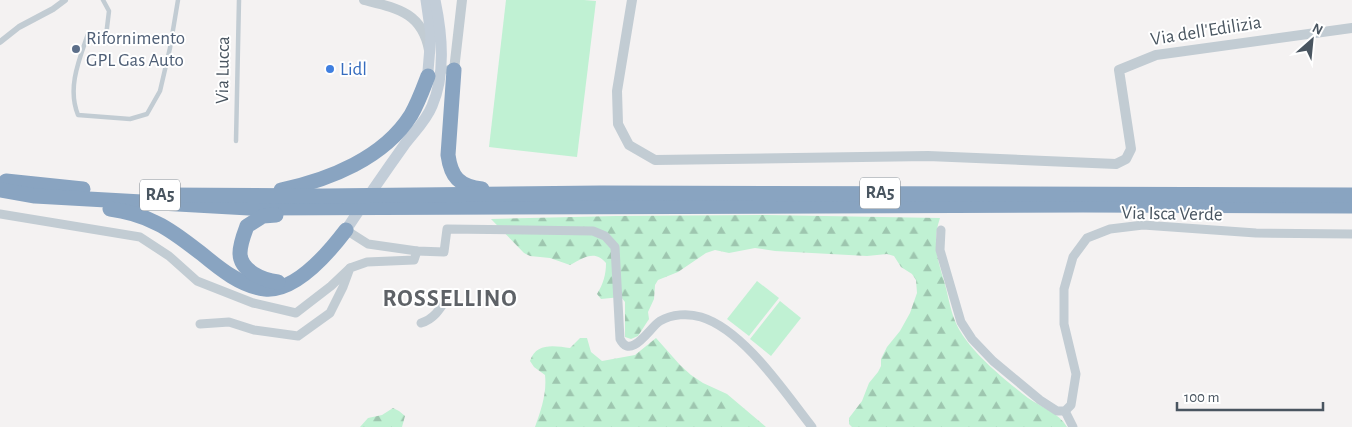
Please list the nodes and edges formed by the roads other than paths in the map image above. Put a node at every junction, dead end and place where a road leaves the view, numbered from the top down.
1 (65, 0) edge
2 (103, 0) edge
3 (178, 0) edge
4 (239, 0) edge
5 (364, 0) edge
6 (426, 0) edge
7 (435, 0) edge
8 (462, 0) edge
9 (632, 0) edge
10 (1352, 28) edge
11 (0, 42) edge
12 (429, 57) junction
13 (441, 72) junction
14 (236, 141) dead end
15 (0, 180) edge
16 (0, 190) edge
17 (515, 194) junction
18 (1352, 195) edge
19 (250, 196) junction
20 (62, 198) junction
21 (407, 201) junction
22 (320, 202) junction
23 (1352, 206) edge
24 (294, 208) junction
25 (0, 214) edge
26 (346, 230) junction
27 (941, 230) dead end
28 (1352, 234) edge
29 (417, 251) junction
30 (350, 268) junction
31 (286, 284) junction
32 (447, 298) dead end
33 (421, 323) dead end
34 (200, 324) dead end
35 (1065, 411) junction
36 (812, 427) edge
37 (1073, 427) edge

1 - 11 street
2 - 3 lane
4 - 14 lane, Via Lucca
5 - 12 street
6 - 12 main road
7 - 13 main road
8 - 13 street
9 - 10 street, Via dell'Edilizia
12 - 13 main road
13 - 17 highway, RA5
13 - 19 highway, RA5
13 - 26 main road
15 - 19 highway, RA5
16 - 20 highway, RA5
17 - 18 highway, RA5
17 - 21 highway, RA5
19 - 22 highway, RA5
20 - 24 highway, RA5
20 - 31 highway, RA5
21 - 22 highway, RA5
21 - 23 highway, RA5
22 - 24 highway, RA5
24 - 31 highway, RA5
25 - 30 street
26 - 29 street
26 - 31 highway, RA5
27 - 35 street
28 - 35 street, Via Isca Verde
29 - 30 street
29 - 36 street
30 - 34 street
32 - 33 street
35 - 37 street

